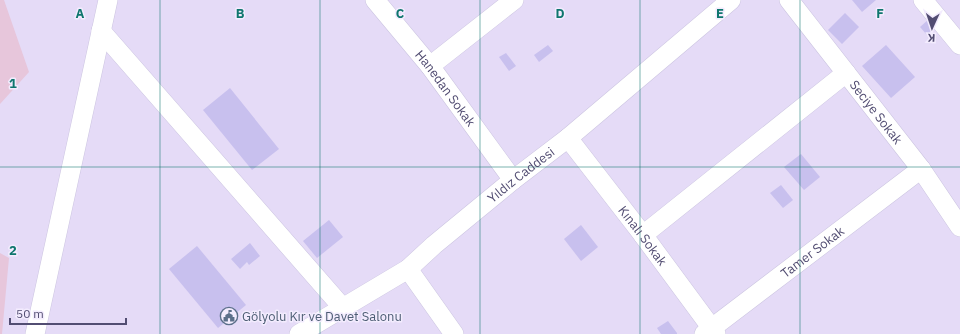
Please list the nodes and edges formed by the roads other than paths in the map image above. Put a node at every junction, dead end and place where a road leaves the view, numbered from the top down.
1 (108, 0) edge
2 (375, 0) edge
3 (514, 0) edge
4 (731, 0) edge
5 (789, 0) edge
6 (923, 0) edge
7 (101, 31) junction
8 (960, 45) edge
9 (430, 66) junction
10 (846, 73) junction
11 (568, 138) junction
12 (920, 169) junction
13 (514, 180) junction
14 (960, 227) edge
15 (643, 235) junction
16 (408, 268) junction
17 (343, 308) junction
18 (711, 332) edge
19 (35, 334) edge
20 (299, 334) edge
21 (454, 334) edge

1 - 7 street
2 - 9 street, Hanedan Sokak
3 - 9 street
4 - 11 street, Yıldız Caddesi
5 - 10 street, Seciye Sokak
6 - 8 street
7 - 17 street
7 - 19 street
9 - 13 street, Hanedan Sokak
10 - 12 street, Seciye Sokak
10 - 15 street
11 - 13 street, Yıldız Caddesi
11 - 15 street, Kınalı Sokak
12 - 14 street, Seciye Sokak
12 - 18 street, Tamer Sokak
13 - 16 street, Yıldız Caddesi
15 - 18 street, Kınalı Sokak
16 - 17 street, Yıldız Caddesi
16 - 21 street
17 - 20 street, Yıldız Caddesi

